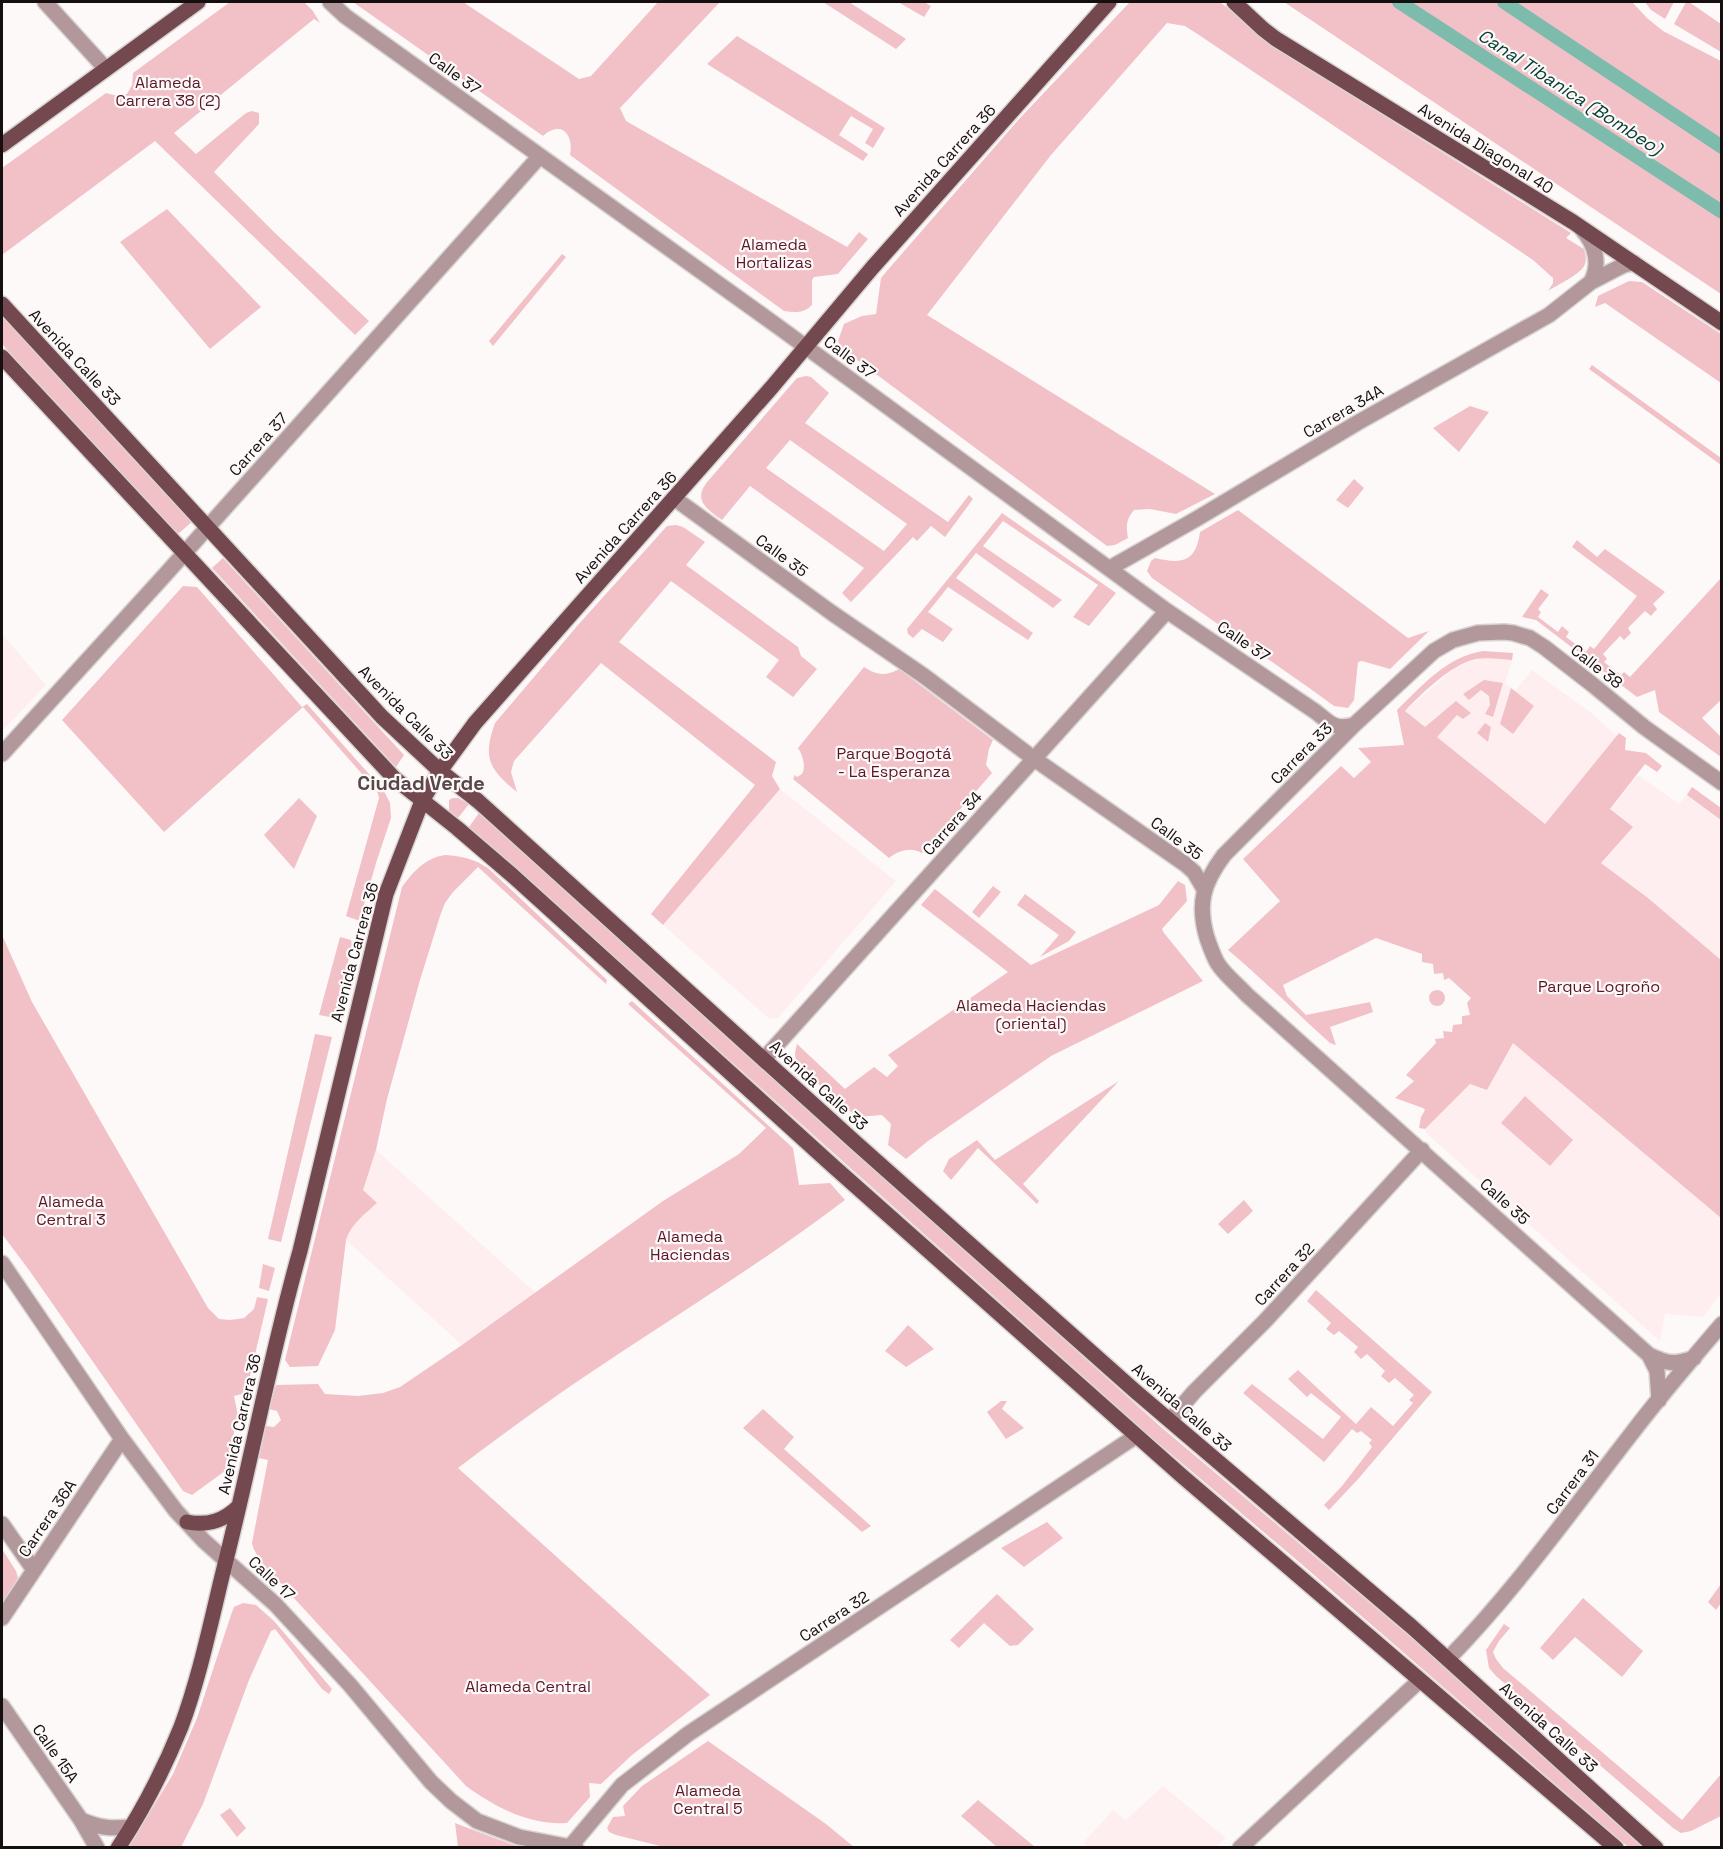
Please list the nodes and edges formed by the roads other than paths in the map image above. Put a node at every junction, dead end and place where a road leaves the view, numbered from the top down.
1 (45, 2) edge
2 (198, 2) edge
3 (330, 2) edge
4 (1109, 2) edge
5 (1234, 2) edge
6 (106, 69) junction
7 (2, 145) edge
8 (540, 156) junction
9 (1580, 227) junction
10 (1634, 263) junction
11 (1592, 282) junction
12 (2, 304) edge
13 (1722, 323) edge
14 (806, 347) junction
15 (2, 357) edge
16 (674, 498) junction
17 (208, 527) junction
18 (185, 552) junction
19 (1110, 568) junction
20 (1167, 611) junction
21 (1434, 651) joint
22 (1354, 726) junction
23 (2, 754) edge
24 (1033, 758) junction
25 (440, 771) junction
26 (1722, 783) edge
27 (422, 801) junction
28 (1204, 889) junction
29 (764, 1059) junction
30 (1422, 1150) junction
31 (2, 1263) edge
32 (1722, 1324) edge
33 (1649, 1355) junction
34 (1694, 1358) junction
35 (1659, 1400) junction
36 (1170, 1420) junction
37 (1136, 1436) junction
38 (122, 1439) junction
39 (239, 1506) junction
40 (187, 1522) junction
41 (2, 1524) edge
42 (226, 1560) junction
43 (34, 1570) junction
44 (2, 1618) edge
45 (1448, 1659) junction
46 (1419, 1681) junction
47 (2, 1706) edge
48 (81, 1820) junction
49 (131, 1827) junction
50 (569, 1847) edge
51 (97, 1848) edge
52 (118, 1848) edge
53 (576, 1848) edge
54 (1240, 1848) edge
55 (1616, 1848) edge
56 (1656, 1848) edge

1 - 6 street
2 - 6 main road
3 - 8 street, Calle 37
4 - 14 main road, Avenida Carrera 36
5 - 9 main road, Avenida Diagonal 40
6 - 7 main road
8 - 14 street, Calle 37
8 - 17 street, Carrera 37
9 - 10 main road, Avenida Diagonal 40
9 - 11 street
10 - 11 street, Carrera 34A
10 - 13 main road, Avenida Diagonal 40
11 - 19 street, Carrera 34A
12 - 17 main road, Avenida Calle 33
14 - 16 main road, Avenida Carrera 36
14 - 19 street, Calle 37
15 - 18 main road
16 - 24 street, Calle 35
16 - 25 main road, Avenida Carrera 36
17 - 18 street, Carrera 37
17 - 25 main road, Avenida Calle 33
18 - 23 street, Carrera 37
18 - 27 main road
19 - 20 street, Calle 37
20 - 22 street, Calle 37
20 - 24 street, Carrera 34
21 - 22 street, Carrera 33
21 - 26 street, Calle 38
22 - 28 street, Carrera 33
24 - 28 street, Calle 35
24 - 29 street, Carrera 34
25 - 27 main road, Avenida Carrera 36
25 - 29 main road, Avenida Calle 33
27 - 37 main road
27 - 39 main road, Avenida Carrera 36
28 - 30 street, Calle 35
29 - 36 main road, Avenida Calle 33
30 - 33 street, Calle 35
30 - 36 street, Carrera 32
31 - 38 street, Calle 17
32 - 34 street, Carrera 31
33 - 34 street, Calle 35
33 - 35 street
34 - 35 street, Carrera 31
35 - 45 street, Carrera 31
36 - 45 main road, Avenida Calle 33
37 - 46 main road
37 - 50 street, Carrera 32
38 - 40 street, Calle 17
38 - 43 street, Carrera 36A
39 - 40 main road
39 - 42 main road, Avenida Carrera 36
40 - 42 street, Calle 17
41 - 43 street
42 - 49 main road, Avenida Carrera 36
42 - 50 street, Calle 17
43 - 44 street, Carrera 36A
45 - 56 main road, Avenida Calle 33
46 - 54 street
46 - 55 main road
47 - 48 street, Calle 15A
48 - 49 street
48 - 51 street, Calle 15A
49 - 52 main road, Avenida Carrera 36
50 - 53 street, Calle 17

